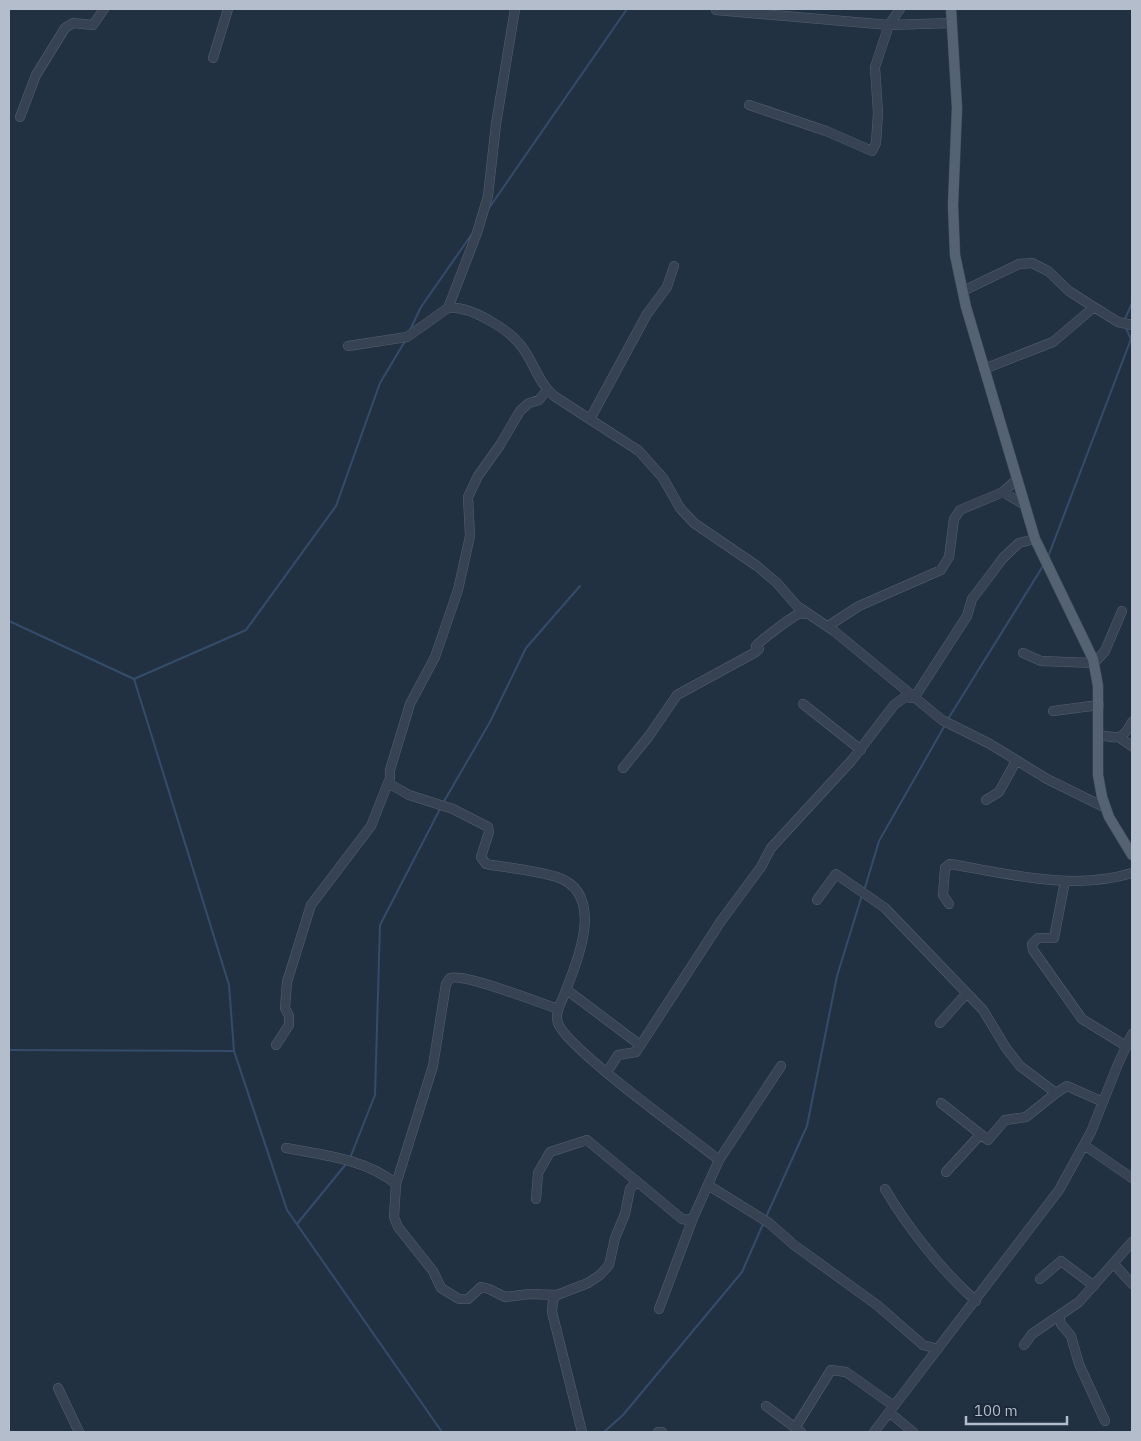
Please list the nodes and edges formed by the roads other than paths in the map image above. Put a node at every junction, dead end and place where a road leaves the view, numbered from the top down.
1 (104, 9) edge
2 (228, 9) edge
3 (515, 9) edge
4 (900, 9) edge
5 (951, 9) edge
6 (716, 10) edge
7 (952, 23) junction
8 (889, 25) junction
9 (213, 58) dead end
10 (749, 105) dead end
11 (20, 117) dead end
12 (674, 266) dead end
13 (963, 291) junction
14 (1094, 307) junction
15 (448, 308) junction
16 (1132, 325) edge
17 (348, 346) dead end
18 (984, 369) junction
19 (547, 390) junction
20 (590, 419) junction
21 (1016, 480) junction
22 (1003, 492) junction
23 (1024, 504) junction
24 (1035, 539) junction
25 (1122, 611) dead end
26 (807, 614) junction
27 (828, 626) junction
28 (1023, 653) dead end
29 (1094, 662) junction
30 (914, 698) junction
31 (803, 704) dead end
32 (1099, 705) junction
33 (1053, 711) dead end
34 (1132, 722) edge
35 (1099, 734) junction
36 (1120, 738) junction
37 (1132, 746) edge
38 (861, 750) junction
39 (1016, 761) junction
40 (624, 768) dead end
41 (388, 783) junction
42 (986, 800) dead end
43 (1106, 808) junction
44 (1132, 855) edge
45 (1132, 872) edge
46 (1064, 881) junction
47 (817, 900) dead end
48 (949, 904) dead end
49 (567, 990) junction
50 (966, 994) junction
51 (558, 1009) junction
52 (940, 1023) dead end
53 (1132, 1034) edge
54 (276, 1045) dead end
55 (640, 1045) junction
56 (1126, 1046) junction
57 (781, 1066) dead end
58 (607, 1072) junction
59 (1056, 1093) junction
60 (1102, 1102) junction
61 (941, 1103) dead end
62 (980, 1135) junction
63 (1084, 1145) junction
64 (286, 1148) dead end
65 (719, 1160) junction
66 (946, 1172) dead end
67 (1132, 1178) edge
68 (636, 1182) junction
69 (396, 1184) junction
70 (708, 1185) junction
71 (885, 1189) dead end
72 (536, 1199) dead end
73 (693, 1218) junction
74 (1132, 1242) edge
75 (1114, 1264) junction
76 (1040, 1279) dead end
77 (1132, 1284) edge
78 (1094, 1286) junction
79 (557, 1295) junction
80 (976, 1301) junction
81 (658, 1309) dead end
82 (1059, 1316) junction
83 (1024, 1345) dead end
84 (938, 1350) junction
85 (58, 1388) dead end
86 (766, 1406) dead end
87 (892, 1409) junction
88 (1104, 1421) dead end
89 (798, 1430) edge
90 (79, 1432) edge
91 (582, 1432) edge
92 (658, 1432) edge
93 (662, 1432) edge
94 (874, 1432) edge
95 (913, 1432) edge

1 - 11 street
2 - 9 street
3 - 15 street
4 - 8 street
5 - 7 main road
6 - 8 street
7 - 8 street
7 - 13 main road
8 - 10 street
12 - 20 street
13 - 14 street
13 - 18 main road
14 - 16 street
14 - 18 street
15 - 17 street
15 - 19 street
18 - 21 main road
19 - 20 street
19 - 41 street
20 - 26 street
21 - 22 street
21 - 23 main road
22 - 23 street
22 - 27 street
23 - 24 main road
24 - 29 main road
24 - 30 street
25 - 29 street
26 - 27 street
26 - 40 street
27 - 30 street
28 - 29 street
29 - 32 main road
30 - 38 street
30 - 39 street
31 - 38 street
32 - 33 street
32 - 35 main road
34 - 36 street
35 - 36 street
35 - 43 main road
36 - 37 street
38 - 55 street
39 - 42 street
39 - 43 street
41 - 49 street
41 - 54 street
43 - 44 main road
45 - 46 street
46 - 48 street
46 - 56 street
47 - 50 street
49 - 51 street
49 - 55 street
50 - 52 street
50 - 59 street
51 - 58 street
51 - 69 street
53 - 56 street
55 - 58 street
56 - 60 street
57 - 65 street
58 - 65 street
59 - 60 street
59 - 62 street
60 - 63 street
61 - 62 street
62 - 66 street
63 - 67 street
63 - 80 street
64 - 69 street
65 - 70 street
68 - 72 street
68 - 73 street
68 - 79 street
69 - 79 street
70 - 73 street
70 - 84 street
71 - 80 street
73 - 81 street
74 - 75 street
75 - 77 street
75 - 78 street
76 - 78 street
78 - 82 street
79 - 91 street
80 - 84 street
82 - 83 street
82 - 88 street
84 - 87 street
85 - 90 street
86 - 89 street
87 - 89 street
87 - 94 street
87 - 95 street
92 - 93 street

